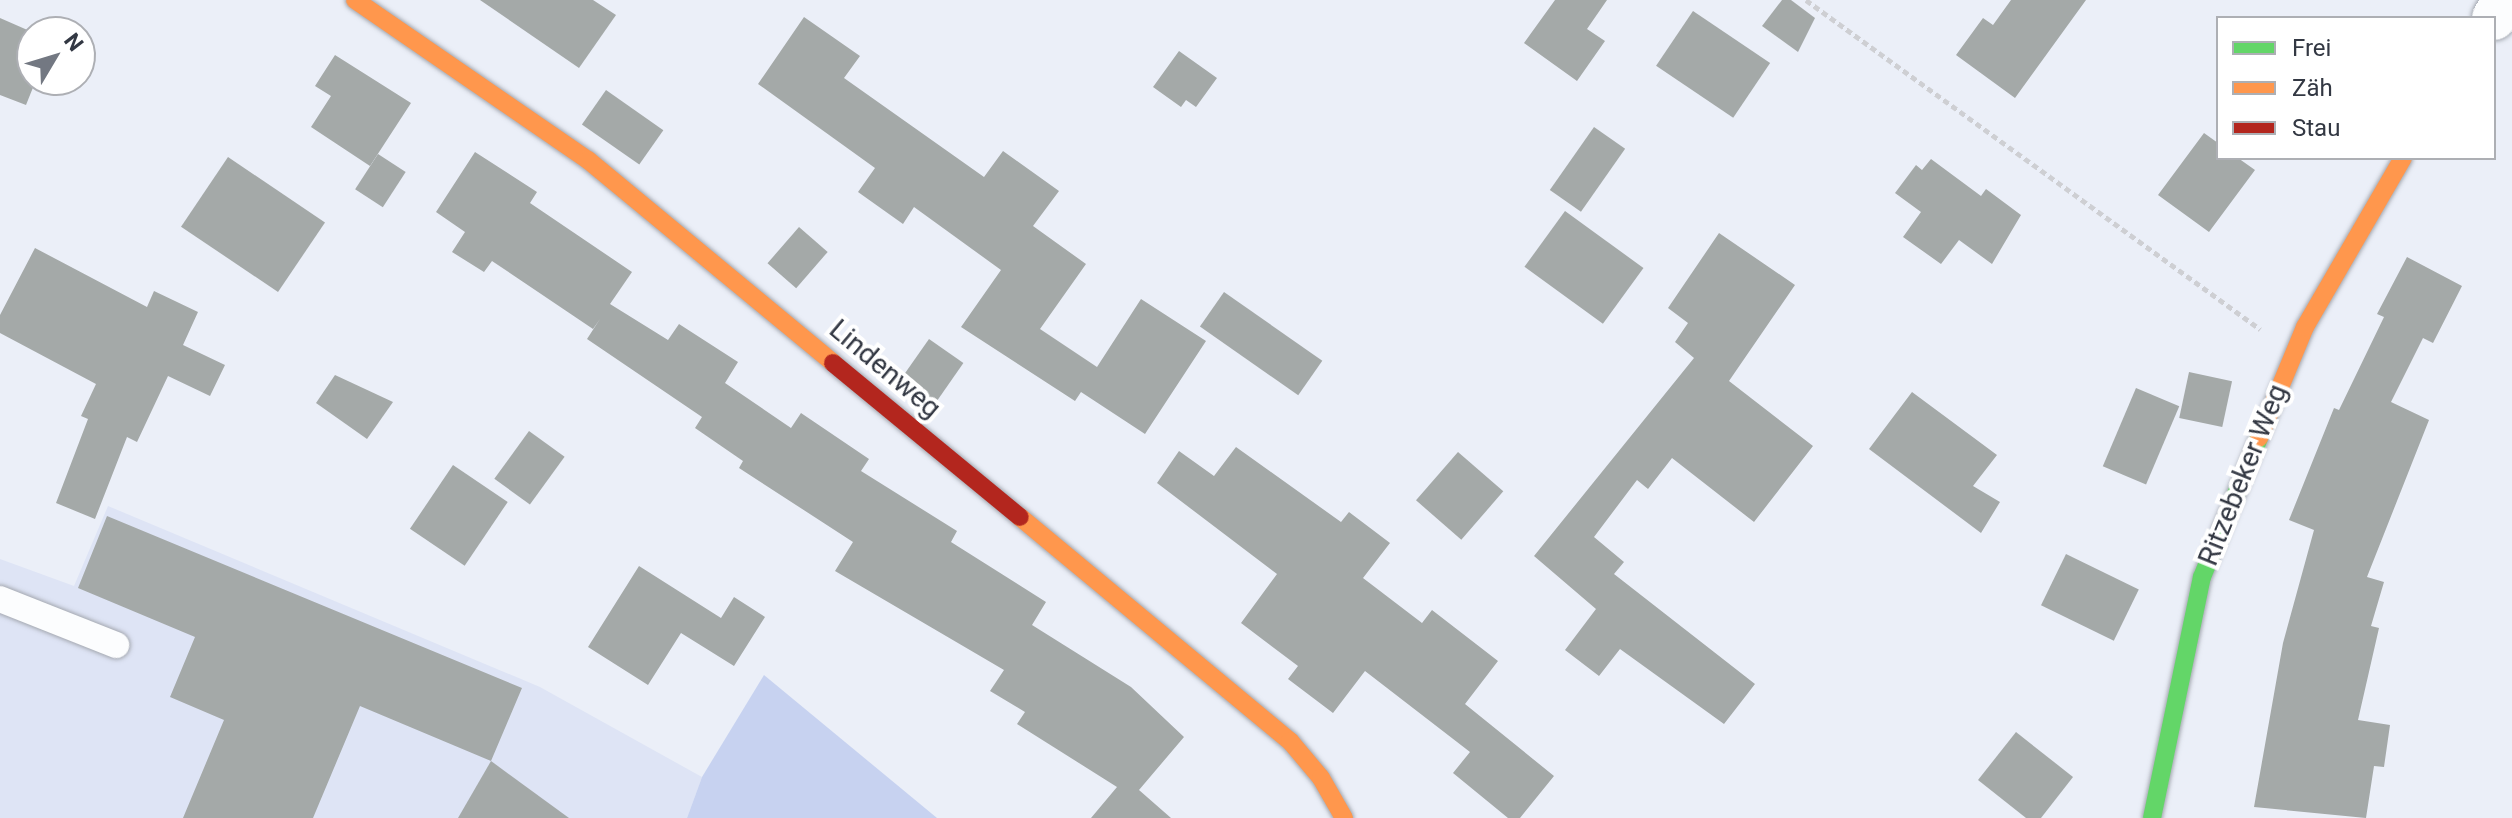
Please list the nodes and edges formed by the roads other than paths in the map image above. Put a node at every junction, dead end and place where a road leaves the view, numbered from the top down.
1 (355, 0) edge
2 (2402, 160) edge
3 (0, 599) edge
4 (116, 645) dead end
5 (1344, 818) edge
6 (2152, 818) edge

1 - 5 street, Lindenweg
2 - 6 street, Ritzebeker Weg
3 - 4 lane

